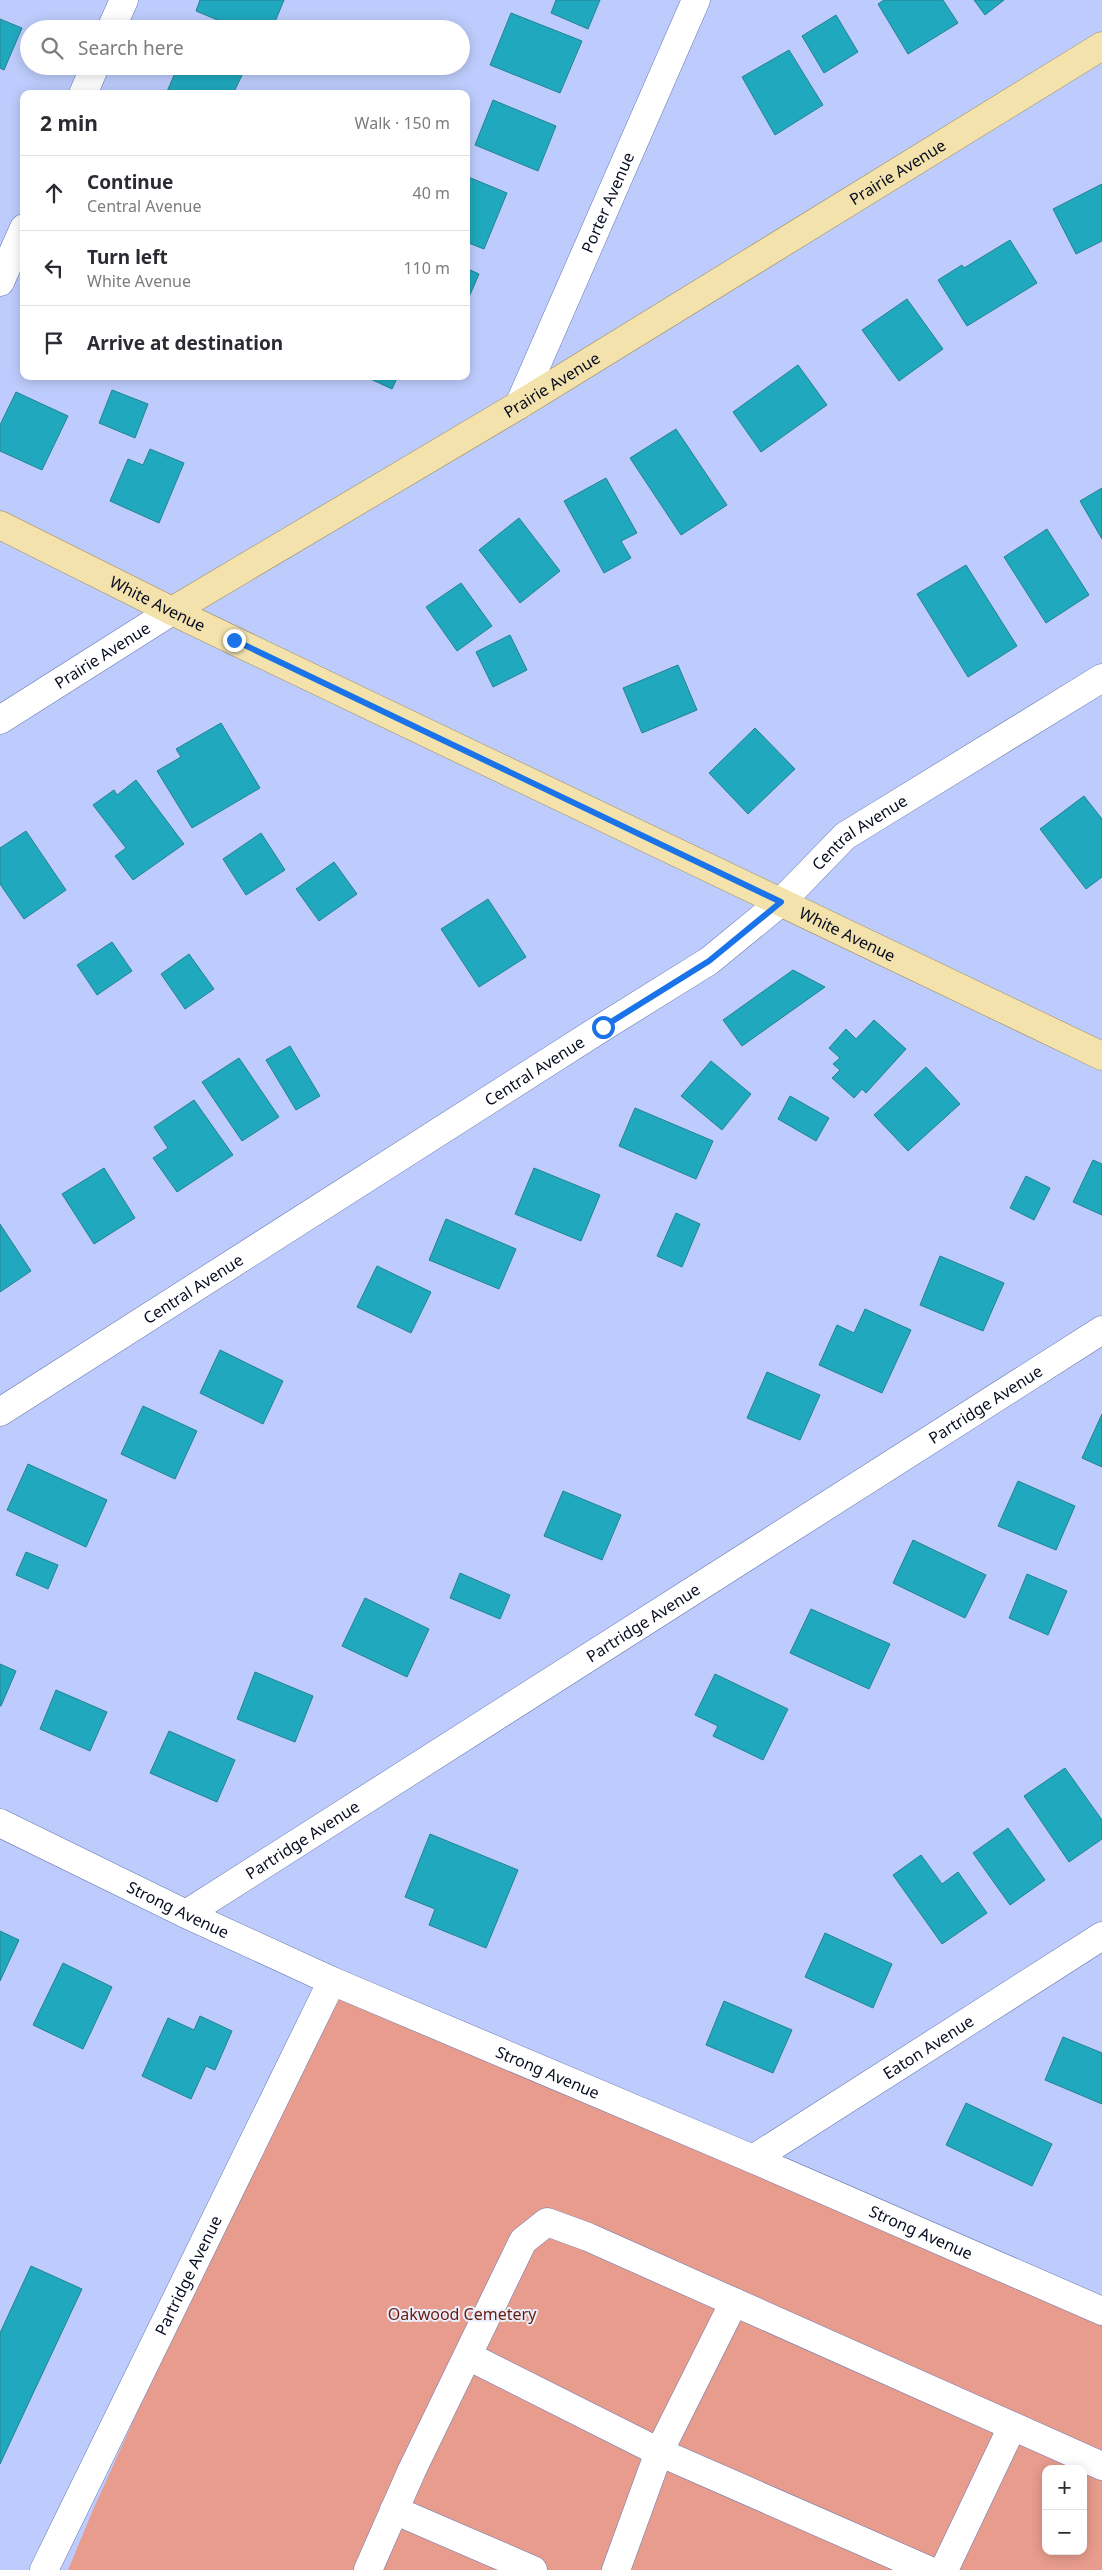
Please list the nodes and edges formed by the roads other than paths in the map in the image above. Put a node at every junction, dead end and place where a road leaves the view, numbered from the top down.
1 (124, 0) edge
2 (696, 0) edge
3 (115, 20) edge
4 (1102, 46) edge
5 (91, 75) edge
6 (85, 90) edge
7 (20, 237) edge
8 (0, 282) edge
9 (519, 405) junction
10 (0, 525) edge
11 (172, 611) junction
12 (1102, 678) edge
13 (0, 720) edge
14 (781, 902) junction
15 (1102, 1056) edge
16 (1102, 1330) edge
17 (0, 1412) edge
18 (0, 1823) edge
19 (186, 1914) junction
20 (1102, 1936) edge
21 (332, 1980) junction
22 (753, 2159) junction
23 (734, 2302) junction
24 (1102, 2311) edge
25 (468, 2356) junction
26 (1012, 2427) junction
27 (659, 2452) junction
28 (1102, 2466) edge
29 (394, 2510) junction
30 (44, 2570) edge
31 (368, 2570) edge
32 (533, 2570) edge
33 (616, 2570) edge
34 (928, 2570) edge
35 (944, 2570) edge

1 - 3 street
2 - 9 street, Porter Avenue
4 - 9 main road, Prairie Avenue
5 - 6 street
7 - 8 street
9 - 11 main road, Prairie Avenue
10 - 11 main road, White Avenue
11 - 13 street, Prairie Avenue
11 - 14 main road, White Avenue
12 - 14 street, Central Avenue
14 - 15 main road, White Avenue
14 - 17 street, Central Avenue
16 - 19 street, Partridge Avenue
18 - 19 street, Strong Avenue
19 - 21 street, Strong Avenue
20 - 22 street, Eaton Avenue
21 - 22 street, Strong Avenue
21 - 30 street, Partridge Avenue
22 - 24 street, Strong Avenue
23 - 25 street
23 - 26 street
23 - 27 street
25 - 27 street
25 - 29 street
26 - 28 street
26 - 35 street
27 - 33 street
27 - 34 street
29 - 31 street
29 - 32 street

